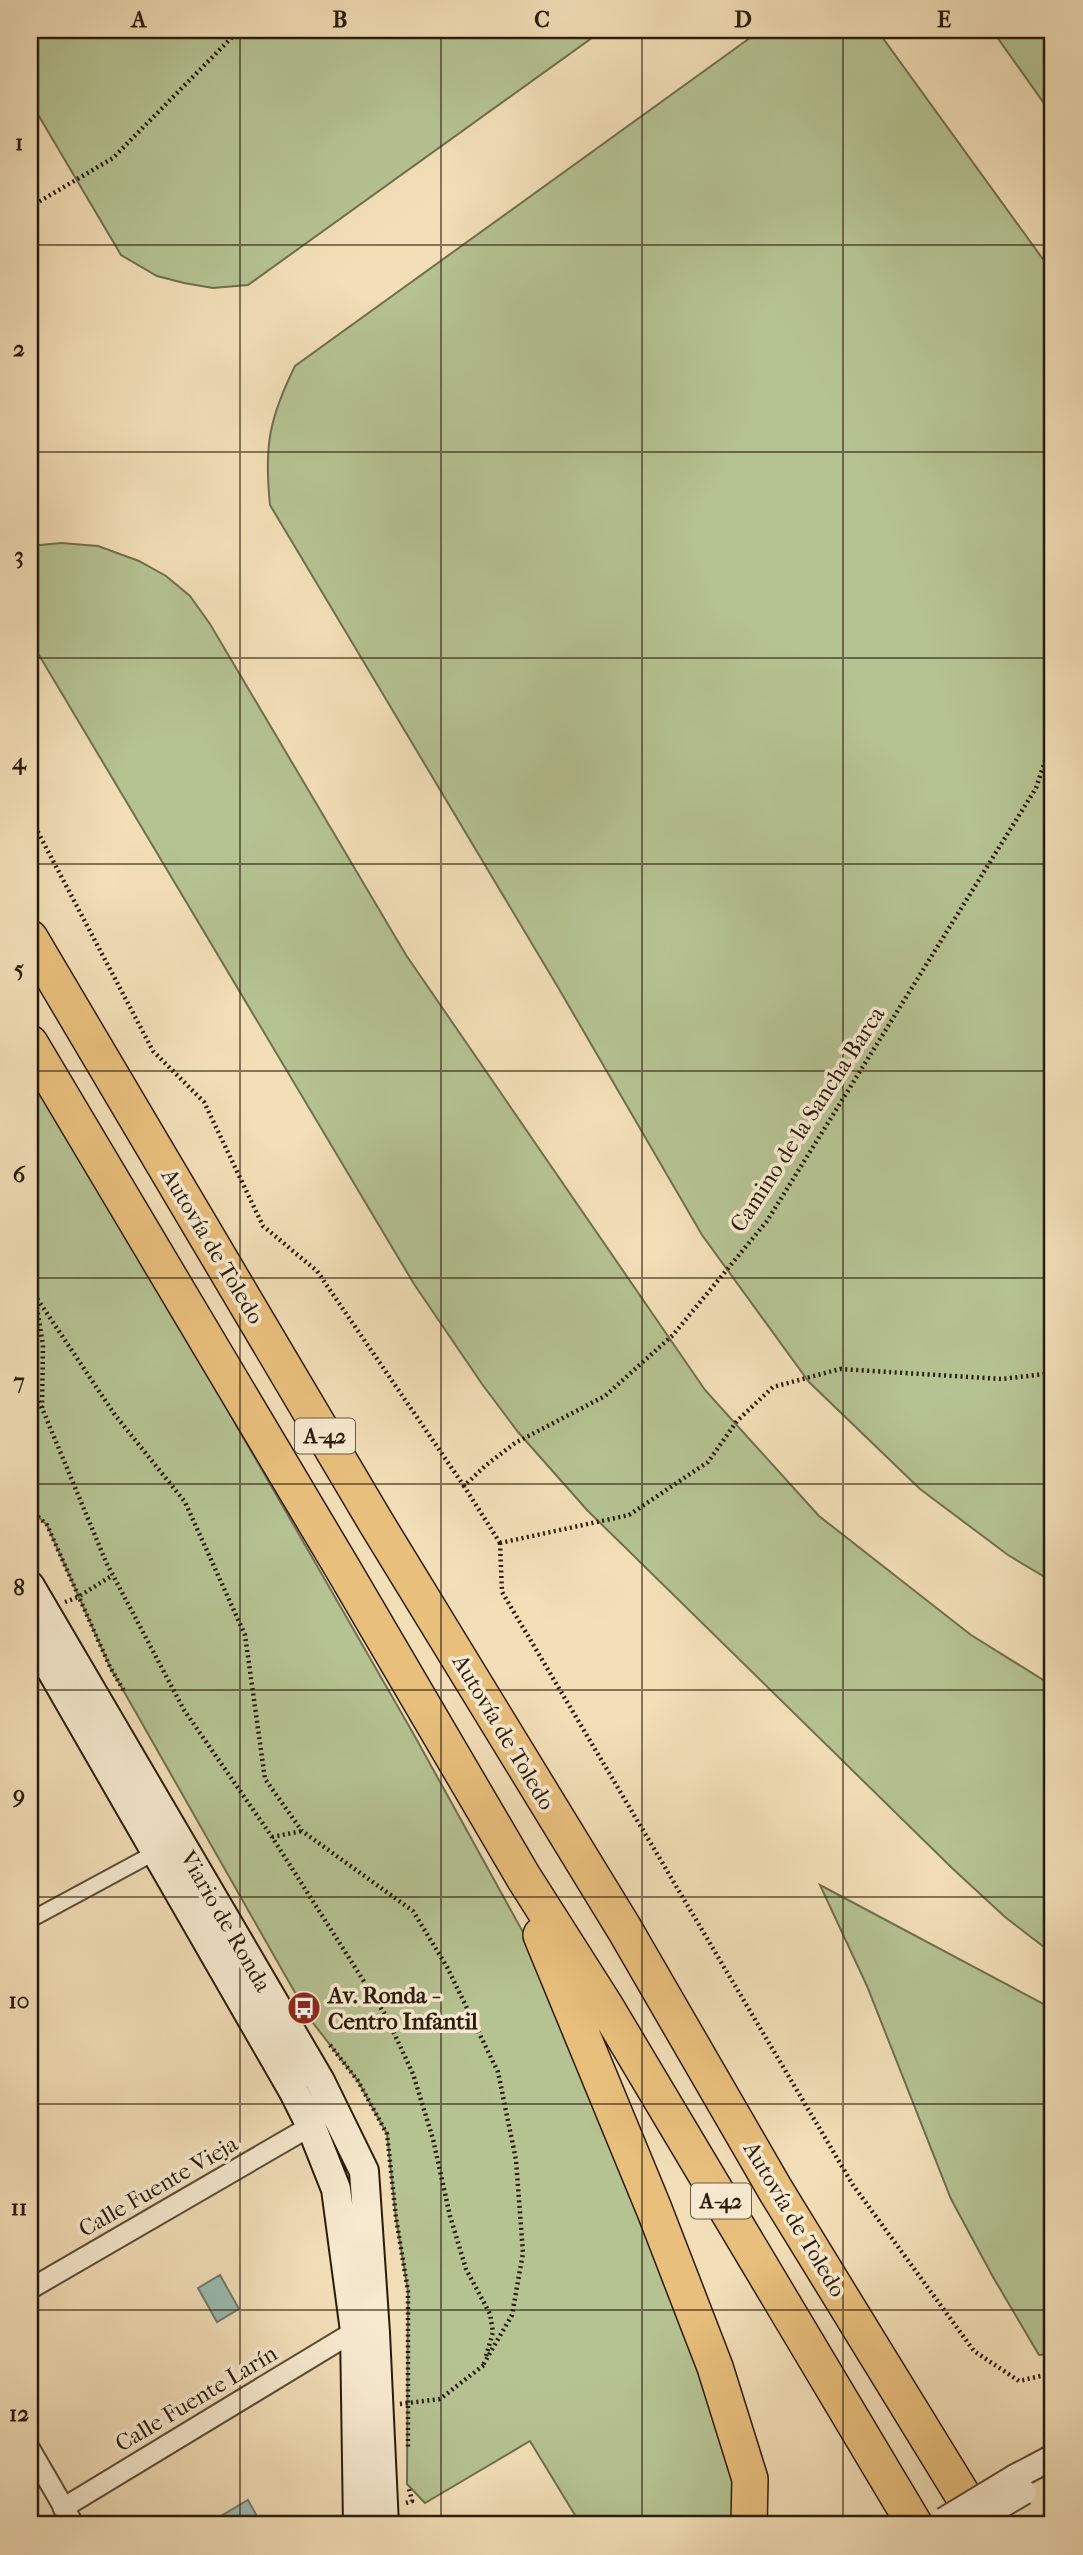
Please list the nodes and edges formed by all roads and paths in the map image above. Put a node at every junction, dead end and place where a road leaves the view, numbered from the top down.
1 (239, 30) edge
2 (30, 207) edge
3 (1053, 737) edge
4 (30, 817) edge
5 (30, 938) edge
6 (30, 1043) edge
7 (30, 1284) edge
8 (36, 1297) junction
9 (1053, 1373) edge
10 (30, 1387) edge
11 (42, 1408) junction
12 (464, 1486) junction
13 (500, 1543) junction
14 (113, 1575) junction
15 (30, 1586) edge
16 (37, 1622) edge
17 (302, 1832) junction
18 (272, 1837) junction
19 (156, 1852) junction
20 (524, 1878) junction
21 (30, 1920) edge
22 (311, 2126) junction
23 (30, 2289) edge
24 (355, 2331) junction
25 (484, 2365) junction
26 (1053, 2373) edge
27 (378, 2407) junction
28 (30, 2449) edge
29 (1053, 2457) edge
30 (1053, 2474) edge
31 (1019, 2485) junction
32 (63, 2508) junction
33 (941, 2524) edge
34 (74, 2525) edge
35 (358, 2525) edge
36 (384, 2525) edge
37 (749, 2525) edge
38 (981, 2525) edge

1 - 2 path
3 - 12 path, Camino de la Sancha Barca
4 - 12 path
5 - 38 highway, Autovía de Toledo / A-42
6 - 20 highway, A-42
7 - 8 path
8 - 11 path
8 - 17 path
9 - 13 path
10 - 11 path
11 - 14 path
12 - 13 path
13 - 26 path
14 - 16 path
14 - 18 path
15 - 16 main road, Viario de Ronda
16 - 19 main road, Viario de Ronda
16 - 27 main road, Viario de Ronda
17 - 18 path
17 - 25 path
18 - 25 path
19 - 21 street
19 - 22 main road, Viario de Ronda
20 - 33 highway, A-42
20 - 37 highway
22 - 23 street, Calle Fuente Vieja
22 - 24 main road, Viario de Ronda
24 - 32 street, Calle Fuente Larín
24 - 35 main road, Viario de Ronda
25 - 27 path
27 - 36 main road, Viario de Ronda
28 - 32 street
29 - 31 street
30 - 31 street
31 - 33 street, bridge
32 - 34 street

